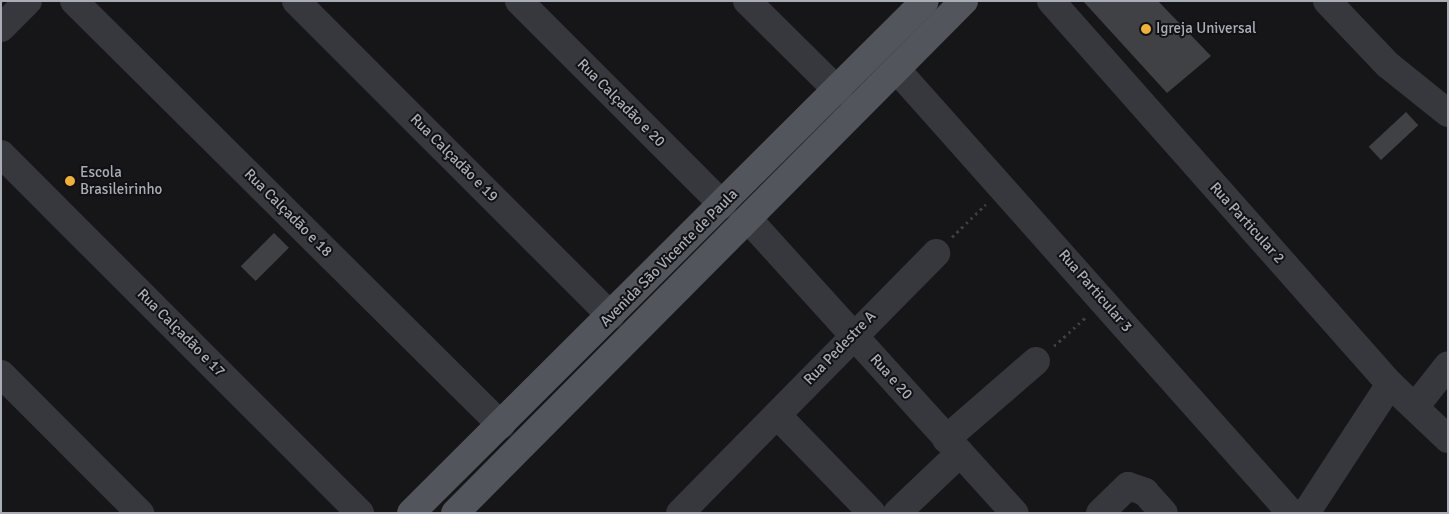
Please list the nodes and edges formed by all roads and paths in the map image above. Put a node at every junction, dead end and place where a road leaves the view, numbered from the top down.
1 (28, 1) edge
2 (74, 1) edge
3 (296, 1) edge
4 (519, 1) edge
5 (747, 1) edge
6 (925, 1) edge
7 (964, 1) edge
8 (1051, 1) edge
9 (1326, 1) edge
10 (1, 28) edge
11 (898, 70) junction
12 (838, 90) junction
13 (1448, 113) edge
14 (1, 154) edge
15 (1004, 186) junction
16 (723, 205) junction
17 (748, 220) junction
18 (936, 253) joint
19 (1103, 302) junction
20 (611, 316) junction
21 (853, 335) junction
22 (1036, 361) joint
23 (1448, 365) edge
24 (1, 374) edge
25 (1390, 384) junction
26 (1414, 407) junction
27 (777, 415) junction
28 (501, 425) junction
29 (1448, 439) edge
30 (953, 446) junction
31 (140, 513) edge
32 (360, 513) edge
33 (412, 513) edge
34 (456, 513) edge
35 (680, 513) edge
36 (872, 513) edge
37 (896, 513) edge
38 (1015, 513) edge
39 (1100, 513) edge
40 (1164, 513) edge
41 (1291, 513) edge
42 (1306, 513) edge

1 - 10 street
2 - 28 street, Rua Calçadão e 18
3 - 20 street, Rua Calçadão e 19
4 - 16 street, Rua Calçadão e 20
5 - 12 street
6 - 12 main road, Avenida São Vicente de Paula
7 - 11 main road, Avenida São Vicente de Paula
8 - 25 street, Rua Particular 2
9 - 13 street
11 - 15 street, Rua Particular 3
11 - 17 main road, Avenida São Vicente de Paula
12 - 16 main road, Avenida São Vicente de Paula
14 - 32 street, Rua Calçadão e 17
15 - 18 path
15 - 19 street, Rua Particular 3
16 - 20 main road, Avenida São Vicente de Paula
17 - 21 street, Rua e 20
17 - 34 main road, Avenida São Vicente de Paula
18 - 21 street, Rua Pedestre A
19 - 22 path
19 - 41 street, Rua Particular 3
20 - 28 main road, Avenida São Vicente de Paula
21 - 27 street, Rua Pedestre A
21 - 30 street, Rua e 20
22 - 30 street
23 - 26 street
24 - 31 street
25 - 26 street, Rua Particular 2
25 - 42 street
26 - 29 street, Rua Particular 2
27 - 35 street, Rua Pedestre A
27 - 36 street
28 - 33 main road, Avenida São Vicente de Paula
30 - 37 street
30 - 38 street, Rua e 20
39 - 40 street

